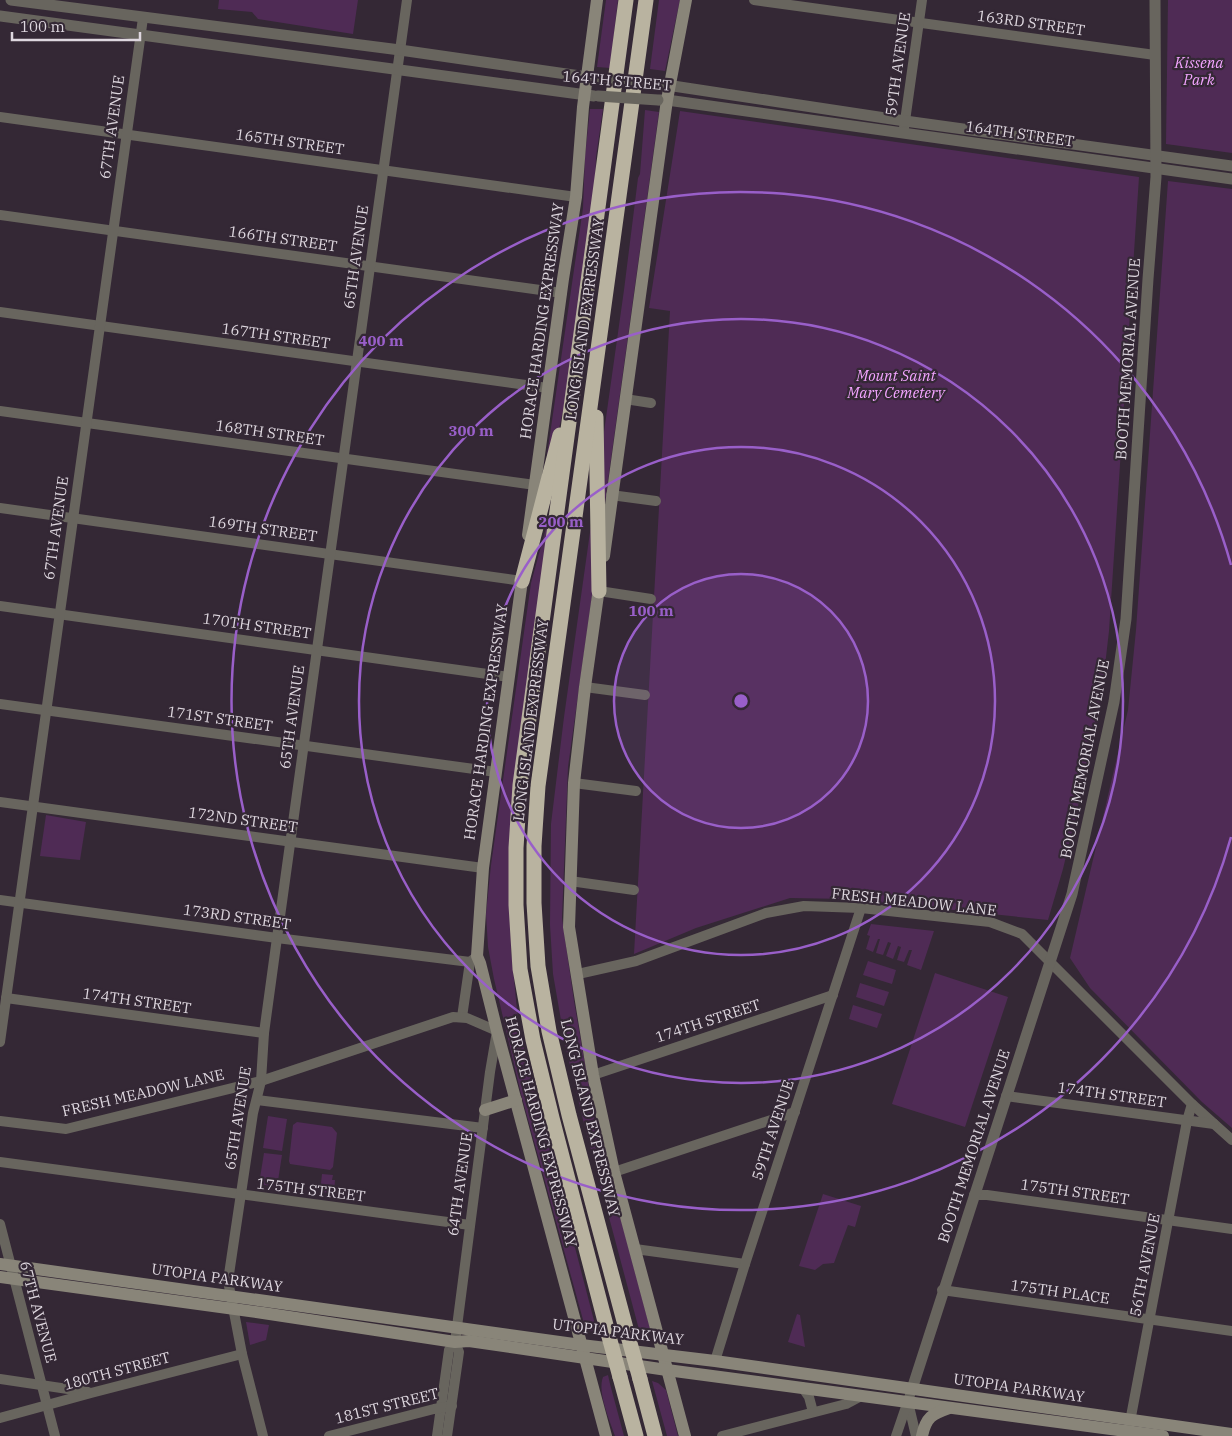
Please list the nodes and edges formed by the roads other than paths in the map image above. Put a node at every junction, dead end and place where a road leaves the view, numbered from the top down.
1 (11, 0) edge
2 (407, 0) edge
3 (597, 0) edge
4 (626, 0) edge
5 (646, 0) edge
6 (686, 0) edge
7 (754, 0) edge
8 (922, 0) edge
9 (1155, 0) edge
10 (0, 16) edge
11 (143, 18) junction
12 (918, 23) junction
13 (140, 36) junction
14 (400, 50) junction
15 (1155, 55) junction
16 (397, 70) junction
17 (586, 78) junction
18 (664, 85) junction
19 (584, 96) junction
20 (663, 100) junction
21 (0, 117) edge
22 (905, 121) junction
23 (904, 133) junction
24 (126, 134) junction
25 (1156, 155) junction
26 (1232, 166) edge
27 (1156, 169) junction
28 (383, 170) junction
29 (1232, 179) edge
30 (576, 196) junction
31 (0, 215) edge
32 (112, 230) junction
33 (370, 266) junction
34 (562, 293) junction
35 (0, 312) edge
36 (100, 326) junction
37 (356, 362) junction
38 (577, 368) junction
39 (596, 368) junction
40 (548, 388) junction
41 (625, 400) junction
42 (651, 403) dead end
43 (0, 410) edge
44 (86, 422) junction
45 (343, 458) junction
46 (535, 485) junction
47 (612, 495) junction
48 (656, 501) dead end
49 (0, 508) edge
50 (72, 518) junction
51 (330, 554) junction
52 (522, 581) junction
53 (599, 590) junction
54 (651, 599) dead end
55 (0, 606) edge
56 (59, 615) junction
57 (317, 650) junction
58 (509, 677) junction
59 (585, 686) junction
60 (645, 695) dead end
61 (0, 704) edge
62 (46, 710) junction
63 (303, 746) junction
64 (496, 772) junction
65 (574, 783) junction
66 (636, 791) dead end
67 (0, 802) edge
68 (33, 806) junction
69 (290, 842) junction
70 (483, 868) junction
71 (570, 881) junction
72 (634, 890) dead end
73 (0, 900) edge
74 (19, 902) junction
75 (862, 908) junction
76 (277, 938) junction
77 (474, 959) junction
78 (1050, 960) junction
79 (578, 974) junction
80 (833, 995) junction
81 (6, 998) junction
82 (462, 1017) junction
83 (497, 1031) junction
84 (264, 1033) junction
85 (0, 1042) edge
86 (593, 1075) junction
87 (261, 1081) junction
88 (1006, 1096) junction
89 (258, 1100) junction
90 (516, 1100) junction
91 (1192, 1104) junction
92 (485, 1110) junction
93 (795, 1112) junction
94 (0, 1121) edge
95 (1187, 1121) junction
96 (1214, 1124) junction
97 (483, 1128) junction
98 (1232, 1140) edge
99 (0, 1162) edge
100 (614, 1172) junction
101 (974, 1195) junction
102 (241, 1196) junction
103 (1169, 1220) junction
104 (0, 1224) edge
105 (470, 1225) junction
106 (1232, 1228) edge
107 (635, 1249) junction
108 (745, 1264) junction
109 (5, 1265) edge
110 (0, 1277) edge
111 (14, 1279) junction
112 (942, 1290) junction
113 (231, 1296) junction
114 (234, 1310) junction
115 (1150, 1320) junction
116 (456, 1327) junction
117 (1232, 1331) edge
118 (455, 1342) junction
119 (581, 1345) junction
120 (242, 1354) junction
121 (662, 1354) junction
122 (585, 1358) junction
123 (715, 1361) junction
124 (667, 1370) junction
125 (0, 1379) edge
126 (41, 1385) junction
127 (802, 1387) junction
128 (91, 1392) junction
129 (909, 1395) junction
130 (861, 1396) junction
131 (47, 1406) junction
132 (446, 1407) junction
133 (951, 1407) junction
134 (813, 1412) junction
135 (0, 1418) edge
136 (1129, 1426) junction
137 (1161, 1433) edge
138 (1232, 1434) edge
139 (55, 1436) edge
140 (263, 1436) edge
141 (329, 1436) edge
142 (437, 1436) edge
143 (447, 1436) edge
144 (606, 1436) edge
145 (636, 1436) edge
146 (655, 1436) edge
147 (685, 1436) edge
148 (722, 1436) edge
149 (896, 1436) edge
150 (916, 1436) edge
151 (922, 1436) edge

1 - 11 street, 164TH STREET
2 - 14 street, 65TH AVENUE
3 - 17 main road, HORACE HARDING EXPRESSWAY
4 - 38 highway, LONG ISLAND EXPRESSWAY
5 - 39 highway, LONG ISLAND EXPRESSWAY
6 - 18 main road
7 - 12 street, 163RD STREET
8 - 12 street, 59TH AVENUE
9 - 15 street, BOOTH MEMORIAL AVENUE
10 - 13 street, 164TH STREET
11 - 13 street, 67TH AVENUE
11 - 14 street, 164TH STREET
12 - 15 street, 163RD STREET
12 - 22 street, 59TH AVENUE
13 - 16 street, 164TH STREET
13 - 24 street, 67TH AVENUE
14 - 16 street, 65TH AVENUE
14 - 17 street, 164TH STREET
15 - 25 street, BOOTH MEMORIAL AVENUE
16 - 19 street, 164TH STREET
16 - 28 street, 65TH AVENUE
17 - 18 street, 164TH STREET, bridge
17 - 19 main road, HORACE HARDING EXPRESSWAY
18 - 20 main road
18 - 22 street, 164TH STREET
19 - 20 street, 164TH STREET, bridge
19 - 30 main road, HORACE HARDING EXPRESSWAY
20 - 23 street, 164TH STREET
20 - 41 main road
21 - 24 street, 165TH STREET
22 - 23 street, 59TH AVENUE
22 - 25 street, 164TH STREET
23 - 27 street, 164TH STREET
24 - 28 street, 165TH STREET
24 - 32 street, 67TH AVENUE
25 - 26 street, 164TH STREET
25 - 27 street, BOOTH MEMORIAL AVENUE
27 - 29 street, 164TH STREET
27 - 78 street, BOOTH MEMORIAL AVENUE
28 - 30 street, 165TH STREET
28 - 33 street, 65TH AVENUE
30 - 34 main road, HORACE HARDING EXPRESSWAY
31 - 32 street, 166TH STREET
32 - 33 street, 166TH STREET
32 - 36 street, 67TH AVENUE
33 - 34 street, 166TH STREET
33 - 37 street, 65TH AVENUE
34 - 40 main road, HORACE HARDING EXPRESSWAY
35 - 36 street, 167TH STREET
36 - 37 street, 167TH STREET
36 - 44 street, 67TH AVENUE
37 - 40 street, 167TH STREET
37 - 45 street, 65TH AVENUE
38 - 52 highway
38 - 145 highway, LONG ISLAND EXPRESSWAY, bridge
39 - 53 highway
39 - 146 highway, LONG ISLAND EXPRESSWAY, bridge
40 - 46 main road, HORACE HARDING EXPRESSWAY
41 - 42 street
41 - 47 main road
43 - 44 street, 168TH STREET
44 - 45 street, 168TH STREET
44 - 50 street, 67TH AVENUE
45 - 46 street, 168TH STREET
45 - 51 street, 65TH AVENUE
46 - 52 main road, HORACE HARDING EXPRESSWAY
47 - 48 street
47 - 53 main road
49 - 50 street, 169TH STREET
50 - 51 street, 169TH STREET
50 - 56 street, 67TH AVENUE
51 - 52 street, 169TH STREET
51 - 57 street, 65TH AVENUE
52 - 58 main road, HORACE HARDING EXPRESSWAY
53 - 54 street
53 - 59 main road
55 - 56 street, 170TH STREET
56 - 57 street, 170TH STREET
56 - 62 street, 67TH AVENUE
57 - 58 street, 170TH STREET
57 - 63 street, 65TH AVENUE
58 - 64 main road, HORACE HARDING EXPRESSWAY
59 - 60 street
59 - 65 main road
61 - 62 street, 171ST STREET
62 - 63 street, 171ST STREET
62 - 68 street, 67TH AVENUE
63 - 64 street, 171ST STREET
63 - 69 street, 65TH AVENUE
64 - 70 main road, HORACE HARDING EXPRESSWAY
65 - 66 street
65 - 71 main road
67 - 68 street, 172ND STREET
68 - 69 street, 172ND STREET
68 - 74 street, 67TH AVENUE
69 - 70 street, 172ND STREET
69 - 76 street, 65TH AVENUE
70 - 77 main road, HORACE HARDING EXPRESSWAY
71 - 72 street
71 - 79 main road
73 - 74 street, 173RD STREET
74 - 76 street, 173RD STREET
74 - 81 street, 67TH AVENUE
75 - 78 street, FRESH MEADOW LANE
75 - 79 street, FRESH MEADOW LANE
75 - 80 street, 59TH AVENUE
76 - 77 street, 173RD STREET
76 - 84 street, 65TH AVENUE
77 - 82 street
77 - 83 main road, HORACE HARDING EXPRESSWAY
78 - 88 street, BOOTH MEMORIAL AVENUE
78 - 91 street, FRESH MEADOW LANE
79 - 86 main road
80 - 86 street, 174TH STREET
80 - 93 street, 59TH AVENUE
81 - 84 street, 174TH STREET
81 - 85 street, 67TH AVENUE
82 - 83 street
82 - 87 street, FRESH MEADOW LANE
83 - 90 main road, HORACE HARDING EXPRESSWAY
83 - 92 street, 64TH AVENUE
84 - 87 street, 65TH AVENUE
86 - 100 main road
87 - 89 street, 65TH AVENUE
87 - 94 street, FRESH MEADOW LANE
88 - 95 street, 174TH STREET
88 - 101 street, BOOTH MEMORIAL AVENUE
89 - 97 street
89 - 102 street, 65TH AVENUE
90 - 92 main road
90 - 119 main road, HORACE HARDING EXPRESSWAY
91 - 95 street, 56TH AVENUE
91 - 96 street, FRESH MEADOW LANE
92 - 97 street, 64TH AVENUE
93 - 100 street
93 - 108 street, 59TH AVENUE
95 - 96 street, 174TH STREET
95 - 103 street, 56TH AVENUE
96 - 98 street, FRESH MEADOW LANE
97 - 105 street, 64TH AVENUE
99 - 102 street, 175TH STREET
100 - 107 main road
101 - 103 street, 175TH STREET
101 - 112 street, BOOTH MEMORIAL AVENUE
102 - 105 street, 175TH STREET
102 - 113 street, 65TH AVENUE
103 - 106 street, 175TH STREET
103 - 115 street, 56TH AVENUE
104 - 109 street, 67TH AVENUE
105 - 116 street, 64TH AVENUE
107 - 108 street
107 - 121 main road
108 - 123 street, 59TH AVENUE
109 - 111 street, 67TH AVENUE
109 - 113 main road, UTOPIA PARKWAY
110 - 111 main road, UTOPIA PARKWAY
111 - 114 main road, UTOPIA PARKWAY
111 - 126 street, 67TH AVENUE
112 - 115 street, 175TH PLACE
112 - 129 street, BOOTH MEMORIAL AVENUE
113 - 114 street, 65TH AVENUE
113 - 116 main road, UTOPIA PARKWAY
114 - 118 main road, UTOPIA PARKWAY
114 - 120 street, 65TH AVENUE
115 - 117 street, 175TH PLACE
115 - 136 street, 56TH AVENUE
116 - 118 street, 64TH AVENUE
116 - 119 main road, UTOPIA PARKWAY
118 - 122 main road, UTOPIA PARKWAY
118 - 132 street, 64TH AVENUE
119 - 121 main road, UTOPIA PARKWAY
119 - 122 main road, HORACE HARDING EXPRESSWAY
120 - 128 street, 180TH STREET
120 - 140 street, 65TH AVENUE
121 - 123 main road, UTOPIA PARKWAY
121 - 124 main road
122 - 124 main road, UTOPIA PARKWAY
122 - 144 main road, HORACE HARDING EXPRESSWAY
123 - 129 main road, UTOPIA PARKWAY
124 - 127 main road, UTOPIA PARKWAY
124 - 147 main road
125 - 126 street
126 - 128 street
126 - 131 street, 67TH AVENUE
127 - 130 main road, UTOPIA PARKWAY
127 - 134 street
128 - 131 street, 180TH STREET
129 - 130 main road, UTOPIA PARKWAY
129 - 133 main road, UTOPIA PARKWAY
129 - 136 main road, UTOPIA PARKWAY
129 - 149 street, BOOTH MEMORIAL AVENUE
129 - 150 street
130 - 134 street
131 - 135 street, 180TH STREET
131 - 139 street, 67TH AVENUE
132 - 141 street, 181ST STREET
132 - 142 street, 64TH AVENUE
132 - 143 street, 64TH AVENUE
133 - 136 main road, UTOPIA PARKWAY
133 - 151 main road
134 - 148 street
136 - 137 main road, UTOPIA PARKWAY
137 - 138 main road, UTOPIA PARKWAY

